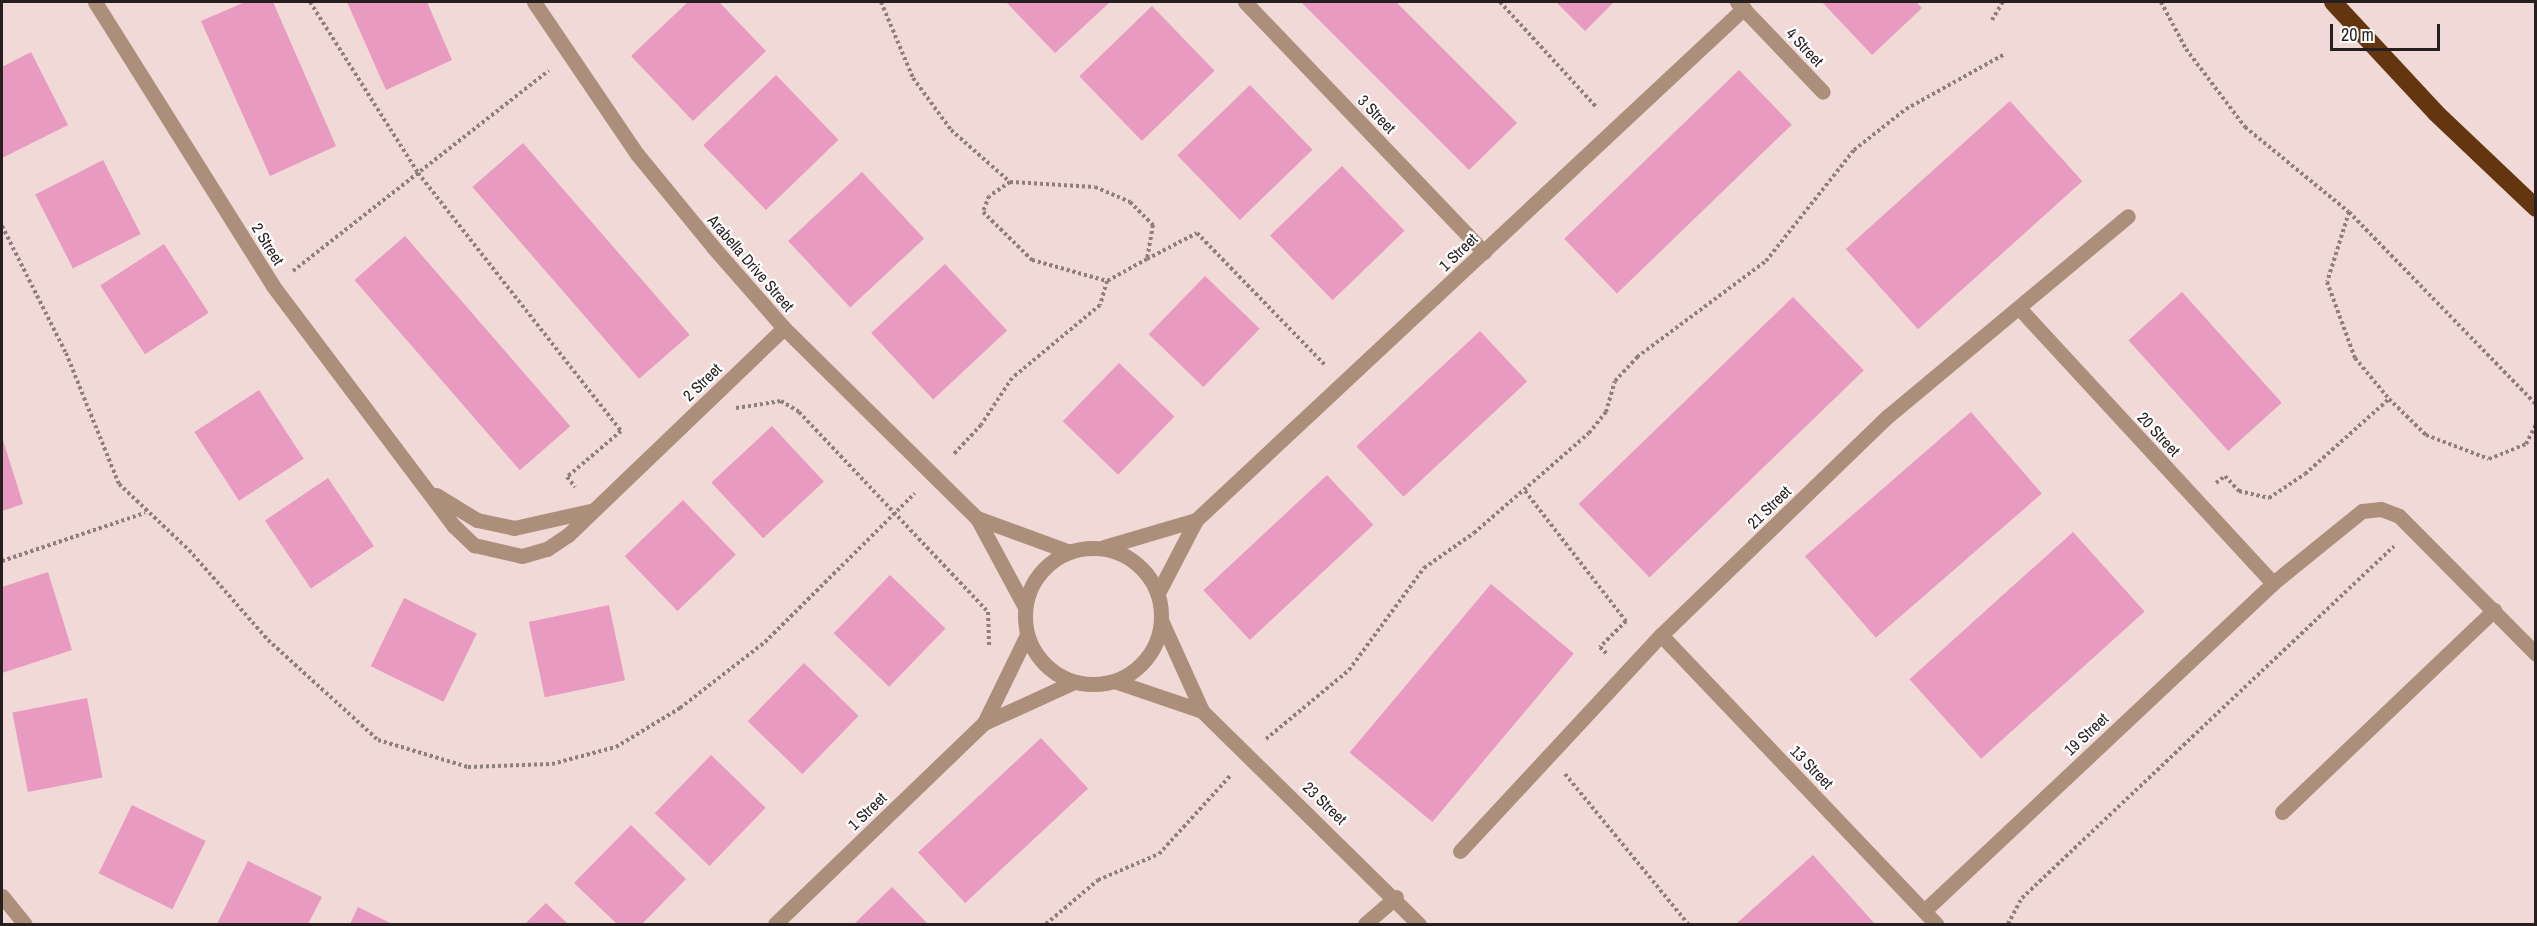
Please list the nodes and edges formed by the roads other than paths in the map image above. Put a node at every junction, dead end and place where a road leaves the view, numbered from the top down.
1 (95, 2) edge
2 (534, 2) edge
3 (1245, 2) edge
4 (2333, 2) edge
5 (1740, 5) edge
6 (1823, 92) dead end
7 (2535, 207) edge
8 (2128, 216) dead end
9 (1484, 252) junction
10 (2020, 309) junction
11 (784, 328) junction
12 (430, 491) junction
13 (592, 510) junction
14 (977, 518) junction
15 (1196, 520) junction
16 (1102, 548) junction
17 (1067, 551) junction
18 (2273, 583) junction
19 (1158, 593) junction
20 (1024, 607) junction
21 (2494, 610) junction
22 (1161, 620) junction
23 (1027, 635) junction
24 (1661, 635) junction
25 (2535, 654) edge
26 (1114, 681) junction
27 (1074, 682) junction
28 (1202, 711) junction
29 (984, 723) junction
30 (2282, 812) dead end
31 (1460, 851) dead end
32 (2, 896) edge
33 (1396, 897) junction
34 (1924, 911) junction
35 (25, 924) edge
36 (775, 924) edge
37 (1365, 924) edge
38 (1419, 924) edge
39 (1936, 924) edge

1 - 12 street, 2 Street
2 - 11 street, Arabella Drive Street
3 - 9 street, 3 Street
4 - 7 highway
5 - 6 street, 4 Street
5 - 9 street, 1 Street
8 - 10 street, 21 Street
9 - 15 street, 1 Street
10 - 18 street, 20 Street
10 - 24 street, 21 Street
11 - 13 street, 2 Street
11 - 14 street, Arabella Drive Street
12 - 13 street, 2 Street
12 - 13 street, 2 Street
14 - 17 street
14 - 20 street
15 - 16 street
15 - 19 street
16 - 17 street
16 - 19 street
17 - 20 street
18 - 21 street, 19 Street
18 - 34 street, 19 Street
19 - 22 street
20 - 23 street
21 - 25 street, 19 Street
21 - 30 street
22 - 26 street
22 - 28 street
23 - 27 street
23 - 29 street
24 - 31 street, 21 Street
24 - 34 street, 13 Street
26 - 27 street
26 - 28 street
27 - 29 street
28 - 33 street, 23 Street
29 - 36 street, 1 Street
32 - 35 street
33 - 37 street
33 - 38 street, 23 Street
34 - 39 street, 13 Street

